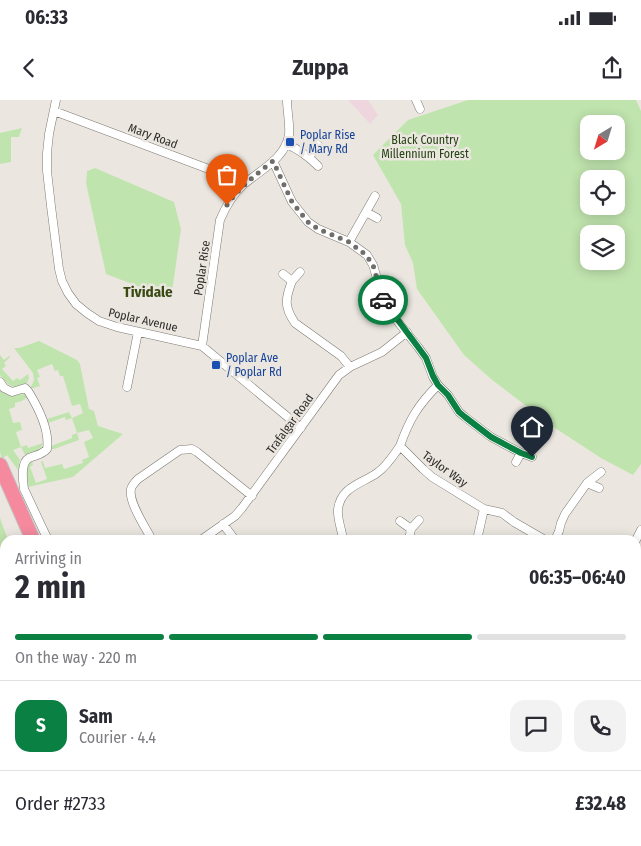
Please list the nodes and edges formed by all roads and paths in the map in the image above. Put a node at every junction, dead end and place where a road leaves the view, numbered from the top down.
1 (56, 100) edge
2 (287, 100) edge
3 (416, 100) edge
4 (420, 109) dead end
5 (54, 111) junction
6 (286, 144) junction
7 (318, 145) dead end
8 (309, 157) junction
9 (273, 161) junction
10 (318, 166) dead end
11 (243, 185) junction
12 (375, 196) dead end
13 (366, 212) junction
14 (377, 218) dead end
15 (349, 242) junction
16 (300, 272) dead end
17 (282, 274) dead end
18 (292, 281) junction
19 (138, 332) junction
20 (407, 332) junction
21 (202, 346) junction
22 (350, 367) junction
23 (0, 382) edge
24 (438, 385) junction
25 (127, 387) dead end
26 (301, 428) junction
27 (400, 446) junction
28 (521, 453) junction
29 (532, 457) dead end
30 (516, 462) dead end
31 (0, 465) edge
32 (601, 472) dead end
33 (587, 483) junction
34 (0, 486) edge
35 (599, 488) dead end
36 (252, 496) junction
37 (484, 509) junction
38 (418, 520) dead end
39 (400, 521) dead end
40 (223, 524) junction
41 (412, 529) junction
42 (21, 535) edge
43 (31, 535) edge
44 (46, 535) edge
45 (149, 535) edge
46 (208, 535) edge
47 (231, 535) edge
48 (342, 535) edge
49 (410, 535) edge
50 (477, 535) edge
51 (536, 535) edge
52 (557, 535) edge

1 - 5 street, Poplar Avenue
2 - 6 street
3 - 4 street
5 - 11 street, Mary Road
5 - 19 street, Poplar Avenue
6 - 8 street
6 - 9 street, Poplar Rise
7 - 8 street
8 - 10 street
9 - 11 street, Poplar Rise
9 - 15 street
11 - 21 street, Poplar Rise
12 - 13 street
13 - 14 street
13 - 15 street
15 - 20 street
16 - 18 street
17 - 18 street
18 - 22 street
19 - 21 street, Poplar Avenue
19 - 25 street
20 - 22 street, Trafalgar Road
20 - 24 street
21 - 26 street, Poplar Avenue
22 - 26 street, Trafalgar Road
23 - 44 street
24 - 27 street
24 - 28 street
26 - 36 street, Trafalgar Road
27 - 37 street, Taylor Way
27 - 48 street
28 - 29 street
28 - 30 street
31 - 43 highway
32 - 33 street
33 - 35 street
33 - 52 street
34 - 42 highway
36 - 40 street, Trafalgar Road
36 - 45 street
37 - 50 street
37 - 51 street, Taylor Way
38 - 41 street
39 - 41 street
40 - 46 street, Trafalgar Road
40 - 47 street
41 - 49 street

